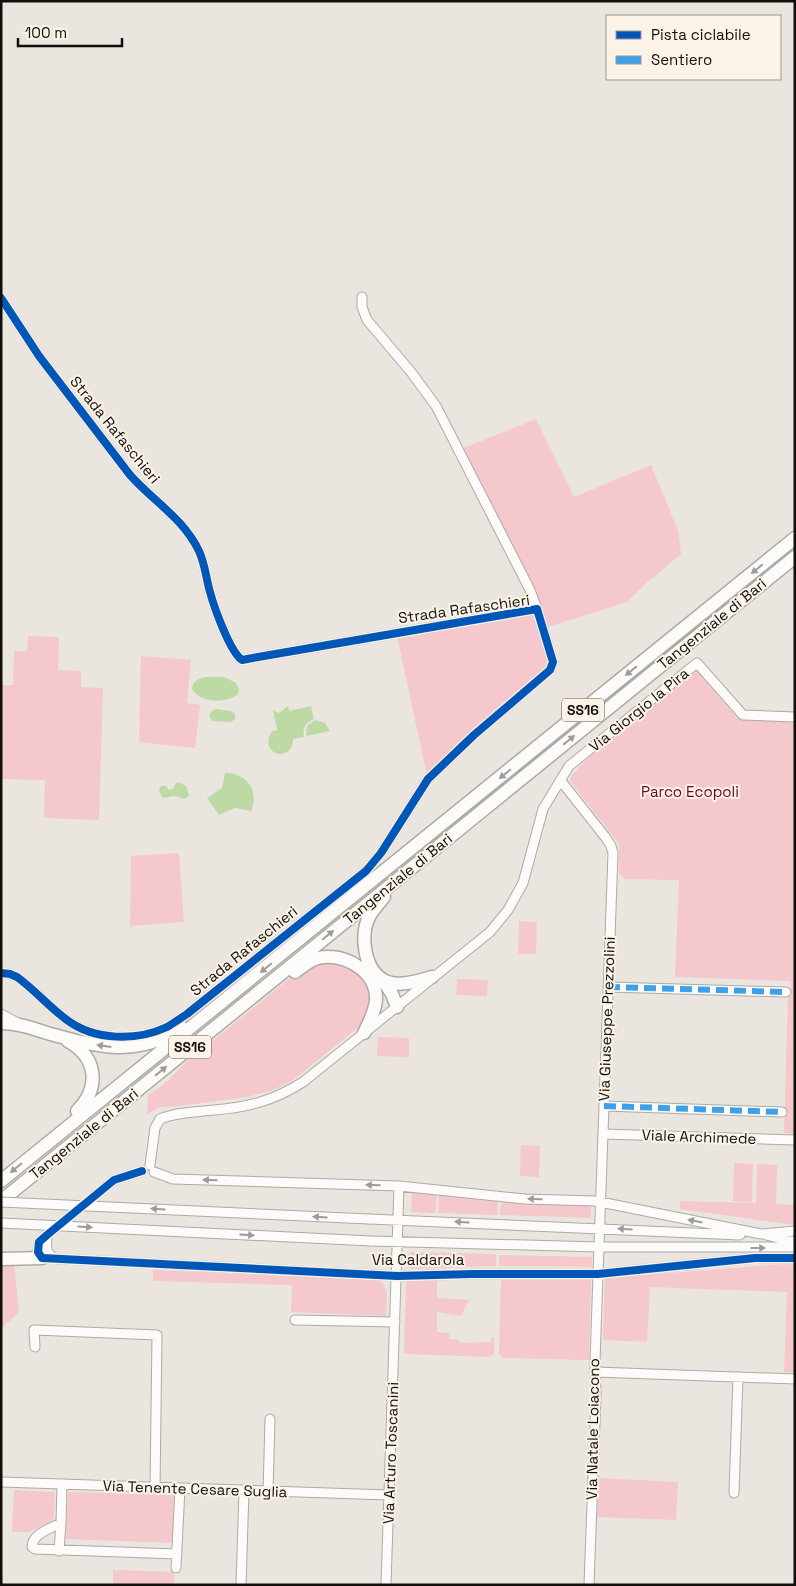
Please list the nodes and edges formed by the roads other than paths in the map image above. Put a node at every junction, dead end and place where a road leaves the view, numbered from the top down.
1 (362, 297) dead end
2 (1, 298) edge
3 (795, 538) edge
4 (795, 557) edge
5 (537, 609) junction
6 (795, 717) edge
7 (562, 781) junction
8 (396, 881) junction
9 (1, 973) edge
10 (432, 977) junction
11 (383, 980) junction
12 (608, 987) junction
13 (375, 991) junction
14 (786, 992) dead end
15 (228, 999) junction
16 (396, 1007) junction
17 (236, 1010) junction
18 (1, 1014) edge
19 (1, 1023) edge
20 (25, 1026) junction
21 (364, 1033) junction
22 (62, 1037) junction
23 (604, 1106) junction
24 (782, 1112) dead end
25 (603, 1134) junction
26 (795, 1140) edge
27 (41, 1148) junction
28 (152, 1168) junction
29 (1, 1181) edge
30 (399, 1186) junction
31 (1, 1201) edge
32 (601, 1202) junction
33 (398, 1220) junction
34 (1, 1223) edge
35 (600, 1228) junction
36 (795, 1231) edge
37 (47, 1234) junction
38 (761, 1234) junction
39 (397, 1242) junction
40 (795, 1242) edge
41 (599, 1247) junction
42 (795, 1247) edge
43 (722, 1248) junction
44 (42, 1258) junction
45 (755, 1258) junction
46 (795, 1258) edge
47 (1, 1259) edge
48 (57, 1259) junction
49 (598, 1274) junction
50 (397, 1276) junction
51 (295, 1320) dead end
52 (395, 1322) junction
53 (35, 1347) dead end
54 (595, 1372) junction
55 (738, 1377) junction
56 (795, 1379) edge
57 (270, 1420) dead end
58 (1, 1482) edge
59 (62, 1484) junction
60 (155, 1488) junction
61 (180, 1488) junction
62 (244, 1491) junction
63 (268, 1492) junction
64 (734, 1493) dead end
65 (389, 1496) junction
66 (61, 1523) junction
67 (60, 1550) junction
68 (177, 1554) junction
69 (176, 1568) dead end
70 (241, 1585) edge
71 (386, 1585) edge
72 (589, 1585) edge

1 - 5 street, Strada Rafaschieri
2 - 5 street, Strada Rafaschieri
3 -> 15 highway, Tangenziale di Bari / SS16
8 -> 4 highway, Tangenziale di Bari / SS16
5 - 9 street, Strada Rafaschieri
6 - 7 street, Via Giorgio la Pira
7 - 10 street
7 - 12 street, Via Giuseppe Prezzolini
8 - 11 highway
17 -> 8 highway, Tangenziale di Bari / SS16
10 - 11 highway
10 - 16 street
11 - 16 highway
12 - 14 street
12 - 23 street, Via Giuseppe Prezzolini
13 - 16 highway
13 - 17 highway
13 - 21 highway
15 -> 22 highway
15 - 27 highway, Tangenziale di Bari / SS16
16 - 21 street
31 -> 17 highway, Tangenziale di Bari / SS16
18 - 20 street
19 - 20 highway
20 - 22 highway
21 - 28 street
22 - 27 highway
23 - 24 street
23 - 25 street, Via Giuseppe Prezzolini
25 - 26 street, Viale Archimede
25 - 32 street, Via Giuseppe Prezzolini
27 -> 29 highway, Tangenziale di Bari / SS16
30 -> 28 street
28 - 37 street
32 -> 30 street
30 - 33 street, Via Arturo Toscanini
33 -> 31 street, bridge
32 - 35 street, Via Giuseppe Prezzolini
38 -> 32 street
35 -> 33 street
33 - 39 street, Via Arturo Toscanini
34 -> 39 street, Via Caldarola, bridge
38 -> 35 street
35 - 41 street, Via Giuseppe Prezzolini
36 - 38 street
37 - 44 street
37 - 48 street
38 - 40 street
39 - 41 street, Via Caldarola
39 - 50 street, Via Arturo Toscanini
41 - 43 street, Via Caldarola
41 - 49 street, Via Giuseppe Prezzolini
43 -> 42 street, Via Caldarola
43 - 45 street, Via Caldarola
44 - 47 highway
44 - 48 street, Via Caldarola
45 - 46 street, Via Caldarola
45 - 49 street, Via Caldarola
48 - 50 street, Via Caldarola
49 - 50 street, Via Caldarola
49 - 54 street, Via Natale Loiacono
50 - 52 street, Via Arturo Toscanini
51 - 52 street
52 - 65 street, Via Arturo Toscanini
53 - 60 street
54 - 55 street
54 - 72 street, Via Natale Loiacono
55 - 56 street
55 - 64 street
57 - 63 street
58 - 59 street, Via Tenente Cesare Suglia
59 - 60 street, Via Tenente Cesare Suglia
59 - 66 street
60 - 61 street, Via Tenente Cesare Suglia
61 - 62 street, Via Tenente Cesare Suglia
61 - 68 street
62 - 63 street, Via Tenente Cesare Suglia
62 - 70 street
63 - 65 street, Via Tenente Cesare Suglia
65 - 71 street, Via Arturo Toscanini
66 - 67 street
66 - 67 street
67 - 68 street
68 - 69 street

